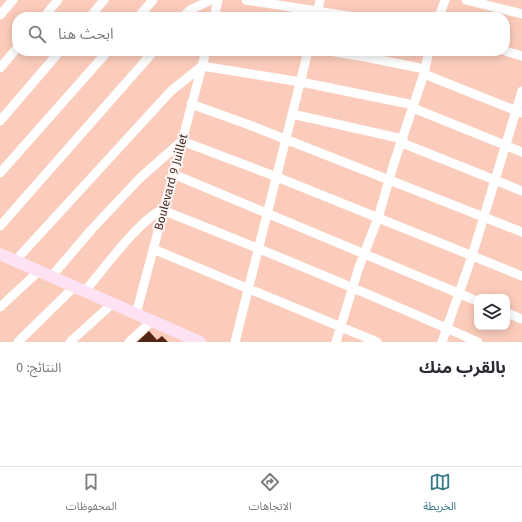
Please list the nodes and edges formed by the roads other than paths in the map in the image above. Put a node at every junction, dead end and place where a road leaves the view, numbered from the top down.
1 (13, 0) edge
2 (58, 0) edge
3 (104, 0) edge
4 (153, 0) edge
5 (211, 0) edge
6 (218, 0) edge
7 (246, 0) edge
8 (320, 0) edge
9 (445, 0) edge
10 (466, 0) edge
11 (48, 12) edge
12 (94, 12) edge
13 (142, 12) edge
14 (188, 12) edge
15 (215, 12) edge
16 (307, 12) edge
17 (317, 12) edge
18 (441, 12) edge
19 (522, 14) edge
20 (0, 15) edge
21 (510, 52) edge
22 (12, 54) edge
23 (56, 56) edge
24 (104, 56) edge
25 (150, 56) edge
26 (205, 56) edge
27 (307, 56) edge
28 (353, 56) edge
29 (428, 56) edge
30 (522, 56) edge
31 (202, 66) junction
32 (0, 68) edge
33 (425, 71) junction
34 (302, 82) junction
35 (522, 91) edge
36 (191, 104) junction
37 (414, 107) junction
38 (519, 112) edge
39 (292, 114) junction
40 (0, 121) edge
41 (287, 140) junction
42 (182, 141) junction
43 (402, 141) junction
44 (505, 146) junction
45 (522, 152) edge
46 (0, 173) edge
47 (173, 174) junction
48 (278, 177) junction
49 (390, 180) junction
50 (495, 180) junction
51 (522, 190) edge
52 (162, 210) junction
53 (268, 214) junction
54 (483, 217) junction
55 (378, 218) junction
56 (0, 226) edge
57 (522, 232) edge
58 (259, 248) junction
59 (154, 249) junction
60 (364, 253) junction
61 (0, 254) edge
62 (472, 256) junction
63 (15, 261) junction
64 (38, 272) junction
65 (522, 276) edge
66 (51, 277) junction
67 (353, 287) junction
68 (248, 288) junction
69 (80, 289) junction
70 (460, 293) junction
71 (474, 300) edge
72 (112, 304) junction
73 (0, 307) edge
74 (136, 314) junction
75 (510, 314) edge
76 (522, 319) edge
77 (152, 321) junction
78 (342, 328) junction
79 (447, 328) junction
80 (192, 341) edge
81 (18, 342) edge
82 (70, 342) edge
83 (129, 342) edge
84 (235, 342) edge
85 (336, 342) edge
86 (377, 342) edge
87 (442, 342) edge
88 (478, 342) edge

1 - 20 street
2 - 11 street
3 - 12 street
4 - 13 street
5 - 14 street
6 - 15 street
7 - 16 street
8 - 17 street
9 - 18 street
10 - 19 street
21 - 30 street
22 - 32 street
23 - 40 street
24 - 46 street
25 - 56 street
26 - 31 street, Boulevard 9 Juillet
27 - 34 street
28 - 33 street
29 - 33 street
31 - 34 street
31 - 36 street, Boulevard 9 Juillet
31 - 63 street
33 - 37 street
33 - 38 street
34 - 37 street
34 - 39 street
35 - 38 street
36 - 41 street
36 - 42 street, Boulevard 9 Juillet
37 - 43 street
37 - 44 street
38 - 44 street
39 - 41 street
39 - 43 street
41 - 48 street
41 - 49 street
42 - 47 street, Boulevard 9 Juillet
42 - 48 street
42 - 66 street
43 - 49 street
43 - 50 street
44 - 45 street
44 - 50 street
47 - 52 street, Boulevard 9 Juillet
47 - 53 street
48 - 53 street
48 - 55 street
49 - 54 street
49 - 55 street
50 - 51 street
50 - 54 street
52 - 58 street
52 - 59 street, Boulevard 9 Juillet
52 - 69 street
53 - 58 street
53 - 60 street
54 - 57 street
54 - 62 street
55 - 60 street
55 - 62 street
58 - 67 street
58 - 68 street
59 - 68 street
59 - 74 street, Boulevard 9 Juillet
60 - 67 street
60 - 70 street
61 - 63 main road
62 - 65 street
62 - 70 street
63 - 64 main road
64 - 66 main road
64 - 73 street
66 - 69 main road
67 - 78 street
67 - 79 street
68 - 78 street
68 - 84 street
69 - 72 main road
69 - 81 street
70 - 71 street
70 - 79 street
72 - 74 main road
72 - 82 street
74 - 77 main road
75 - 76 street
77 - 80 main road
77 - 83 street
78 - 85 street
78 - 86 street
79 - 87 street
79 - 88 street

